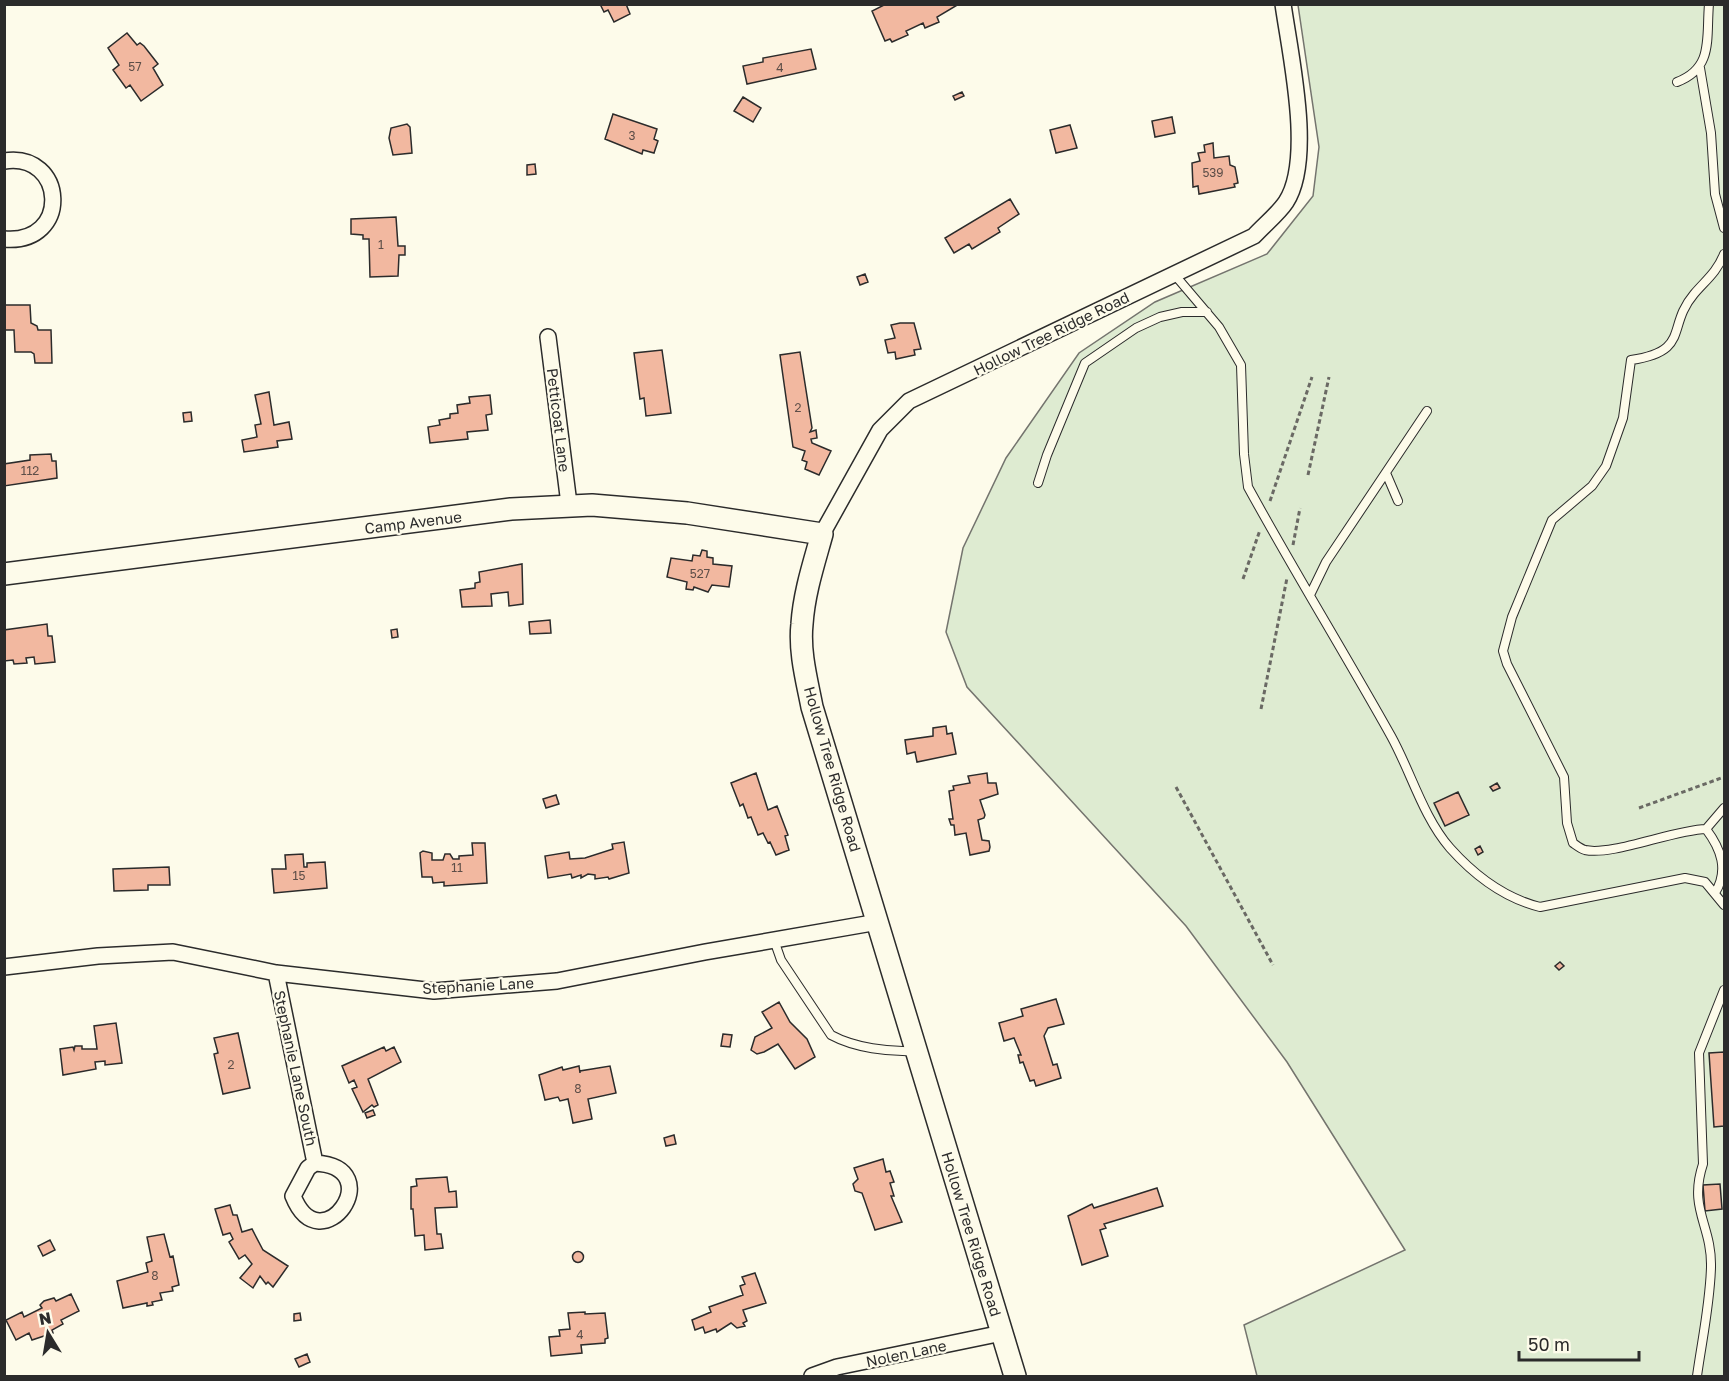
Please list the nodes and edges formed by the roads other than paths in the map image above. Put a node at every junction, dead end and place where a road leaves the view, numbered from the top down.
1 (1283, 4) edge
2 (1709, 4) edge
3 (1700, 68) junction
4 (1677, 82) dead end
5 (4, 161) edge
6 (1725, 228) edge
7 (4, 239) edge
8 (1725, 254) edge
9 (1174, 274) junction
10 (1207, 312) junction
11 (548, 337) dead end
12 (1427, 411) dead end
13 (1386, 473) junction
14 (1038, 483) dead end
15 (1398, 501) dead end
16 (569, 504) junction
17 (822, 534) junction
18 (4, 574) edge
19 (1310, 596) junction
20 (1725, 808) edge
21 (1706, 829) junction
22 (1715, 893) junction
23 (1725, 905) edge
24 (878, 922) junction
25 (774, 940) junction
26 (4, 967) edge
27 (276, 973) junction
28 (1725, 990) edge
29 (917, 1051) junction
30 (315, 1163) dead end
31 (1002, 1333) junction
32 (812, 1377) edge
33 (1015, 1377) edge
34 (1697, 1377) edge

1 - 9 street, Hollow Tree Ridge Road
2 - 3 lane
3 - 4 lane
3 - 6 lane
5 - 7 street
8 - 21 lane
9 - 10 lane
9 - 17 street, Hollow Tree Ridge Road
10 - 14 lane
10 - 19 lane
11 - 16 street, Petticoat Lane
12 - 13 lane
13 - 15 lane
13 - 19 lane
16 - 17 street, Camp Avenue
16 - 18 street, Camp Avenue
17 - 24 street, Hollow Tree Ridge Road
19 - 22 lane
20 - 21 lane
21 - 22 lane
22 - 23 lane
24 - 25 street, Stephanie Lane
24 - 29 street, Hollow Tree Ridge Road
25 - 27 street, Stephanie Lane
25 - 29 lane
26 - 27 street, Stephanie Lane
27 - 30 street, Stephanie Lane South
28 - 34 lane
29 - 31 street, Hollow Tree Ridge Road
31 - 32 street, Nolen Lane
31 - 33 street, Hollow Tree Ridge Road

